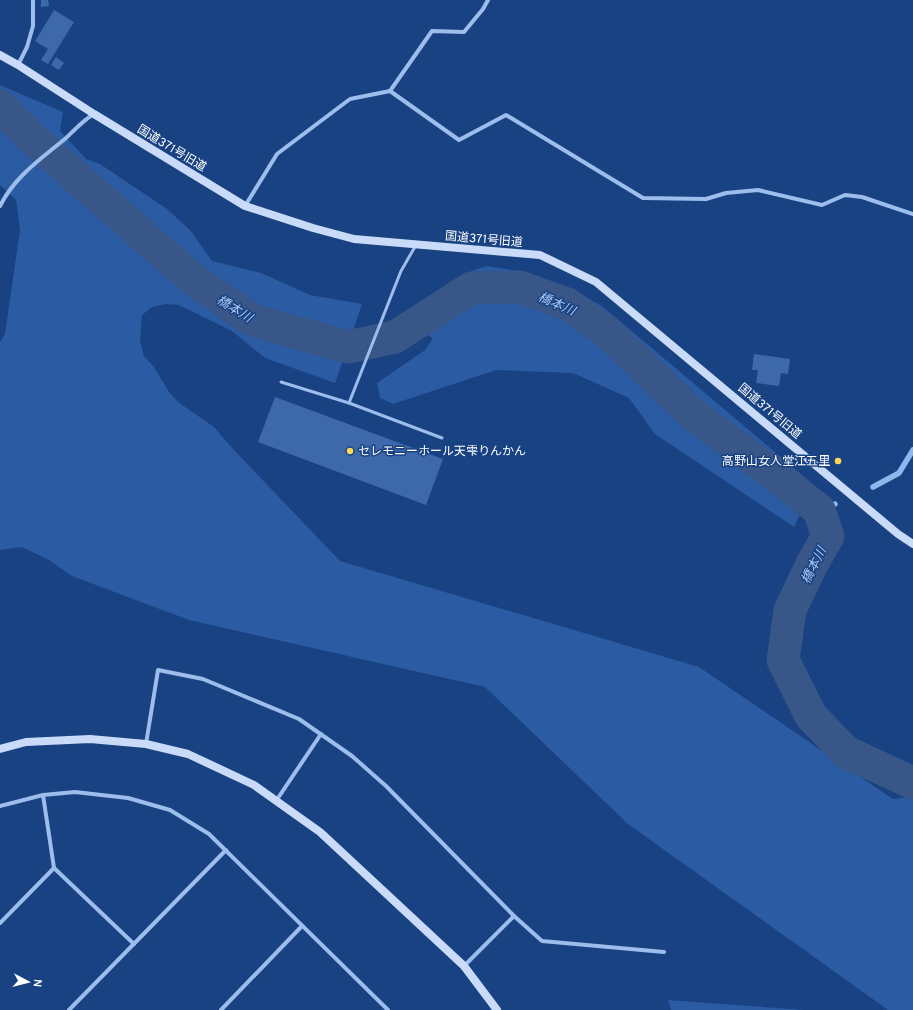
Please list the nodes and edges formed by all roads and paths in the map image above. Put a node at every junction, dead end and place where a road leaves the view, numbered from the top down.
1 (33, 0) edge
2 (488, 0) edge
3 (0, 55) edge
4 (18, 65) junction
5 (390, 91) junction
6 (94, 114) junction
7 (0, 206) edge
8 (245, 206) junction
9 (913, 214) edge
10 (416, 245) junction
11 (281, 382) dead end
12 (349, 403) junction
13 (442, 438) dead end
14 (913, 544) edge
15 (321, 734) junction
16 (146, 744) junction
17 (0, 748) edge
18 (43, 795) junction
19 (276, 801) junction
20 (0, 806) edge
21 (226, 850) junction
22 (54, 868) junction
23 (514, 916) junction
24 (0, 922) edge
25 (302, 926) junction
26 (134, 944) junction
27 (664, 952) dead end
28 (464, 966) junction
29 (383, 1005) junction
30 (69, 1010) edge
31 (222, 1010) edge
32 (378, 1010) edge
33 (388, 1010) edge
34 (497, 1010) edge

1 - 4 street
2 - 5 street
3 - 4 street, 国道371号旧道
4 - 6 street, 国道371号旧道
5 - 8 street
5 - 9 street
6 - 7 street
6 - 8 street, 国道371号旧道
8 - 10 street, 国道371号旧道
10 - 12 lane
10 - 14 street, 国道371号旧道
11 - 12 lane
12 - 13 lane
15 - 16 street
15 - 19 street
15 - 23 street
16 - 17 street
16 - 19 street
18 - 20 street
18 - 21 street
18 - 22 street
19 - 28 street
21 - 25 street
21 - 26 street
22 - 24 street
22 - 26 street
23 - 27 street
23 - 28 street
25 - 29 street
25 - 31 street
26 - 30 street
28 - 34 street
29 - 32 street
29 - 33 street

